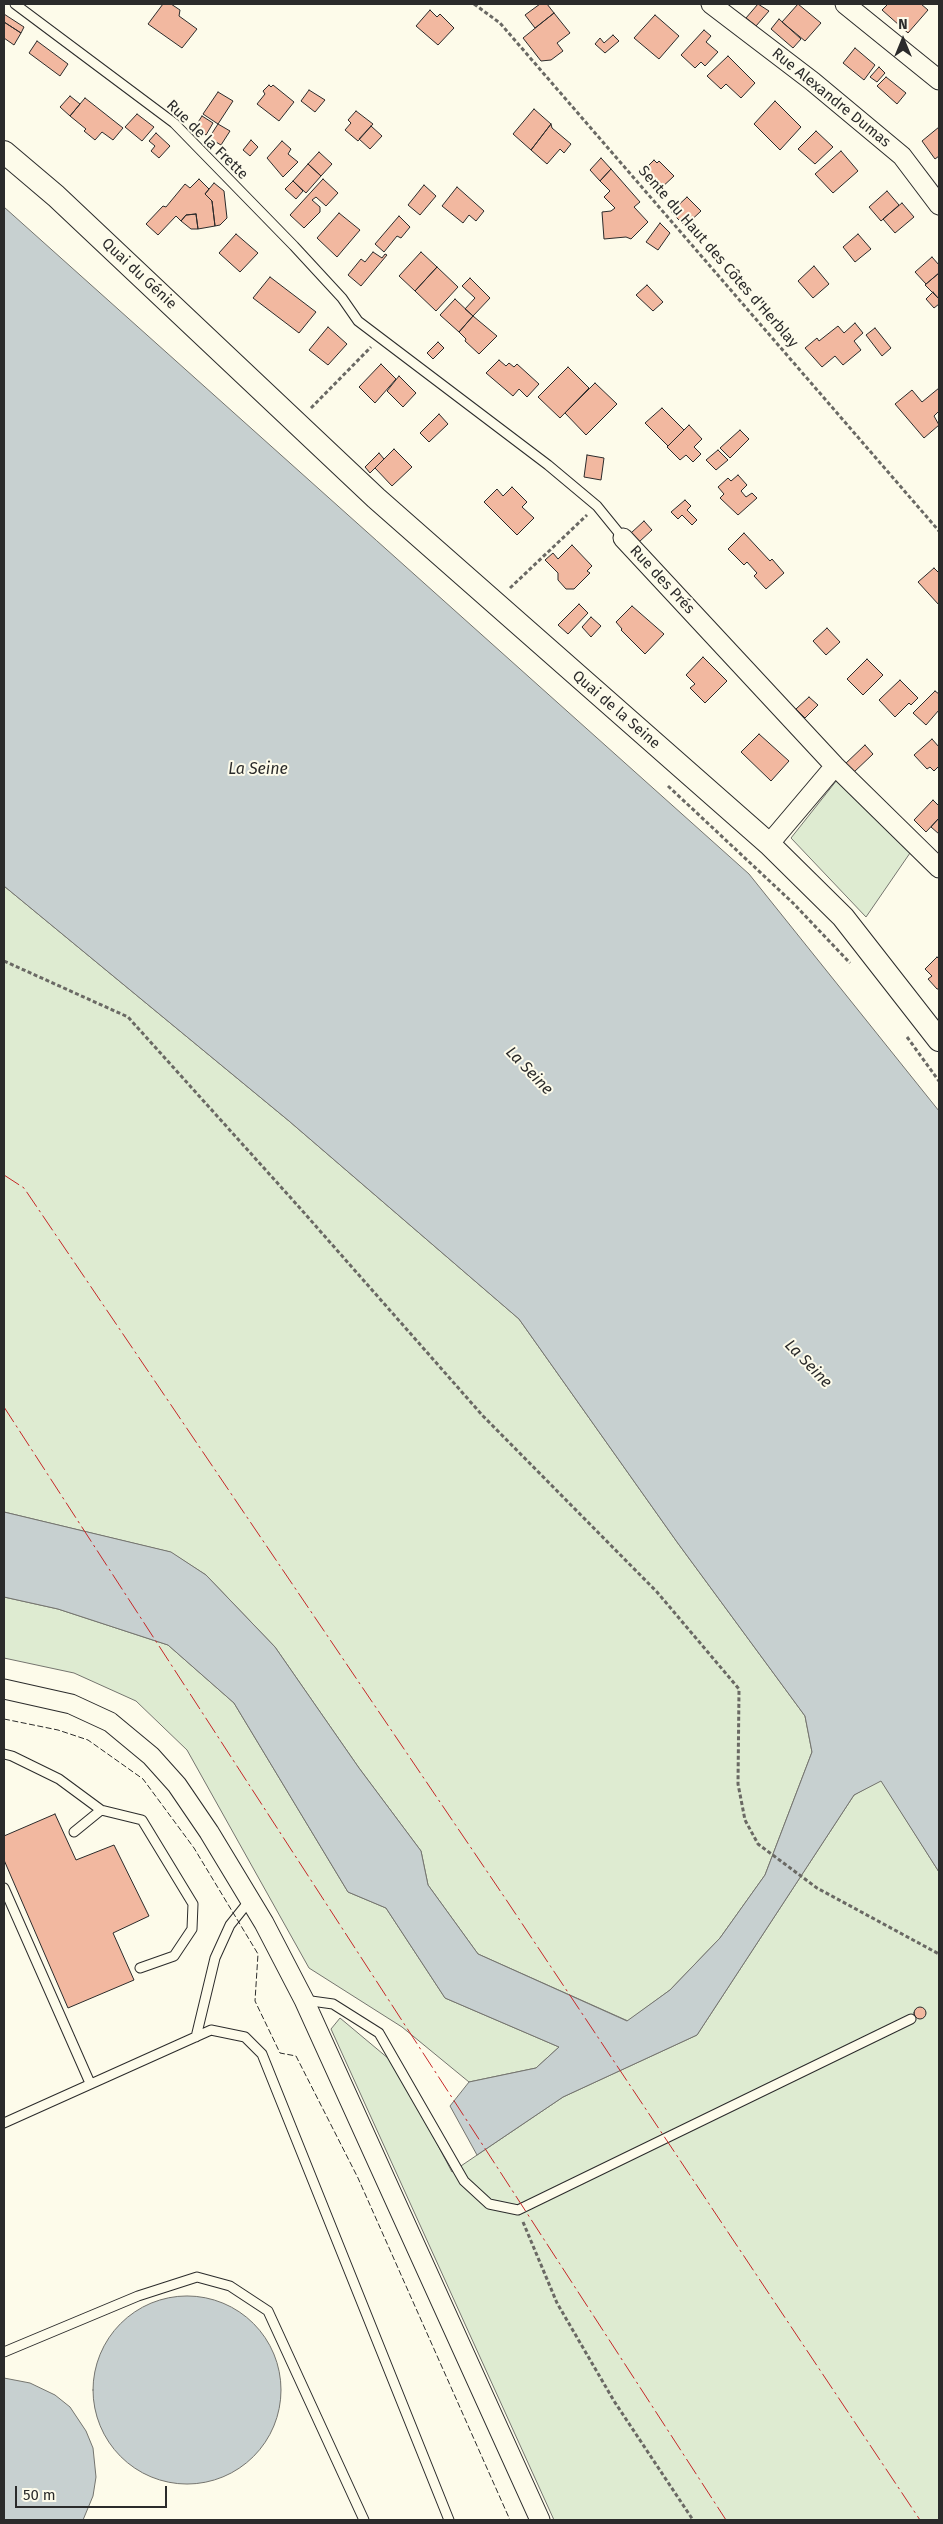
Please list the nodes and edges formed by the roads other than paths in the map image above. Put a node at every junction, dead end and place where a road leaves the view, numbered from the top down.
1 (15, 4) edge
2 (711, 4) edge
3 (845, 4) edge
4 (939, 80) edge
5 (4, 152) edge
6 (939, 206) edge
7 (358, 321) joint
8 (271, 400) joint
9 (623, 538) joint
10 (836, 766) junction
11 (769, 844) junction
12 (939, 868) edge
13 (939, 1040) edge
14 (4, 1689) edge
15 (4, 1754) edge
16 (101, 1810) junction
17 (74, 1832) dead end
18 (4, 1888) edge
19 (250, 1900) junction
20 (140, 1968) dead end
21 (304, 2000) junction
22 (911, 2019) dead end
23 (196, 2037) junction
24 (90, 2083) junction
25 (4, 2123) edge
26 (4, 2352) edge
27 (364, 2520) edge
28 (449, 2520) edge
29 (540, 2520) edge

1 - 7 lane, Rue de la Frette
2 - 6 street, Rue Alexandre Dumas
3 - 4 street
5 - 8 street, Quai du Génie
7 - 9 lane, Rue des Prés
8 - 11 street, Quai de la Seine
9 - 10 street, Rue des Prés
10 - 11 street
10 - 12 street, Rue des Prés
11 - 13 street, Quai de la Seine
14 - 19 street
15 - 16 lane
16 - 17 lane
16 - 20 lane
18 - 24 lane
19 - 21 street
19 - 23 lane
21 - 22 lane
21 - 29 street
23 - 24 lane
23 - 28 lane
24 - 25 lane
26 - 27 lane

